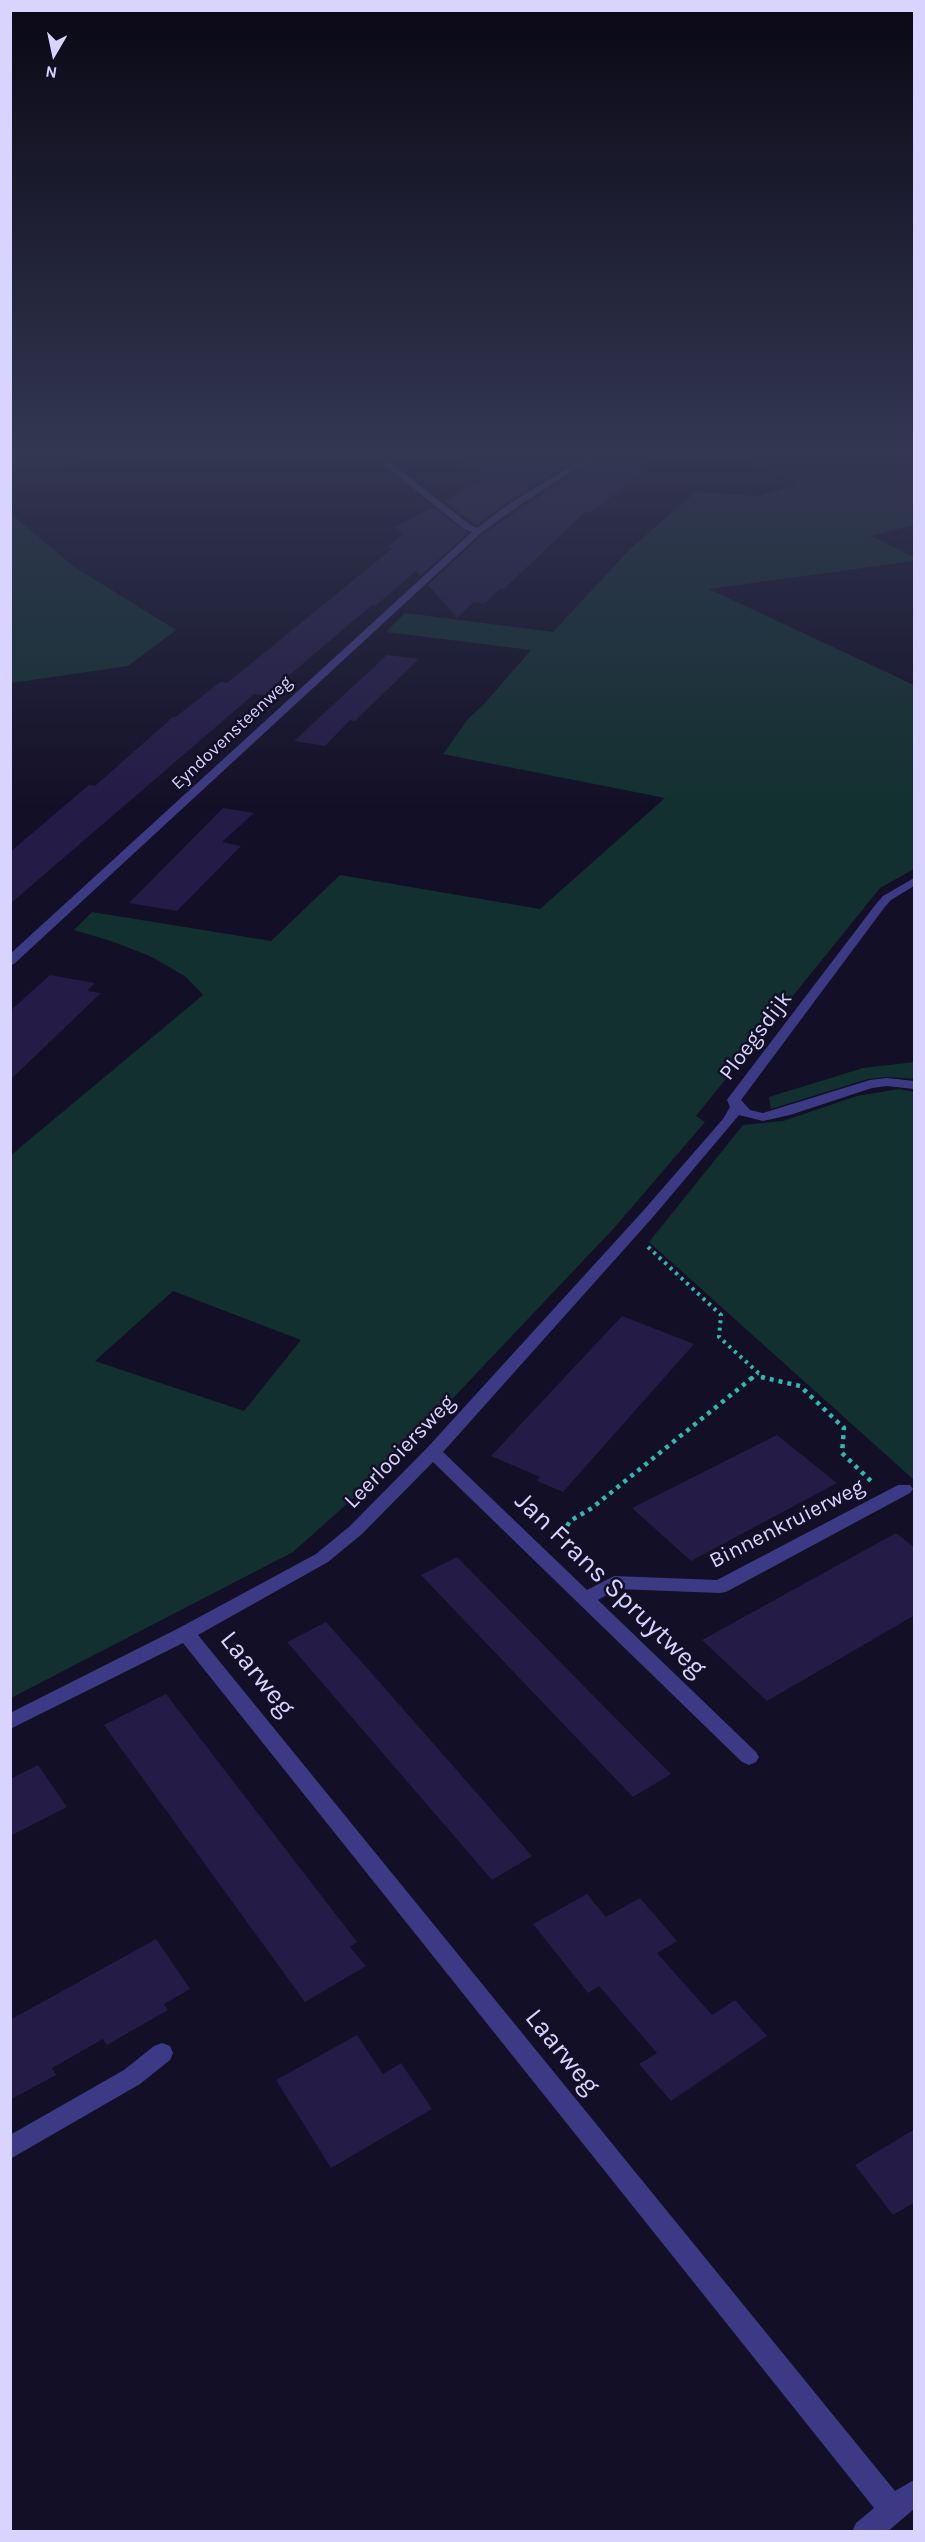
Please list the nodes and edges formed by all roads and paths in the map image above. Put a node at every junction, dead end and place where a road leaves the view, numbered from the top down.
1 (432, 574) edge
2 (915, 881) edge
3 (10, 961) edge
4 (915, 1085) edge
5 (737, 1107) junction
6 (632, 1232) junction
7 (758, 1373) junction
8 (434, 1452) junction
9 (896, 1493) joint
10 (531, 1546) junction
11 (585, 1599) junction
12 (186, 1633) junction
13 (10, 1722) edge
14 (749, 1757) dead end
15 (162, 2053) dead end
16 (10, 2148) edge
17 (915, 2493) edge
18 (892, 2509) junction
19 (865, 2532) edge

1 - 3 street, Eyndovensteenweg
2 - 5 street, Ploegsdijk
4 - 5 street, Ploegsdijk
5 - 6 street, Leerlooiersweg
6 - 7 path
6 - 8 street, Leerlooiersweg
7 - 9 path
7 - 10 path
8 - 10 street, Jan Frans Spruytweg
8 - 12 street, Leerlooiersweg
9 - 11 street, Binnenkruierweg
10 - 11 street, Jan Frans Spruytweg
11 - 14 street, Jan Frans Spruytweg
12 - 13 street, Leerlooiersweg
12 - 18 street, Laarweg
15 - 16 street
17 - 18 street
18 - 19 street

